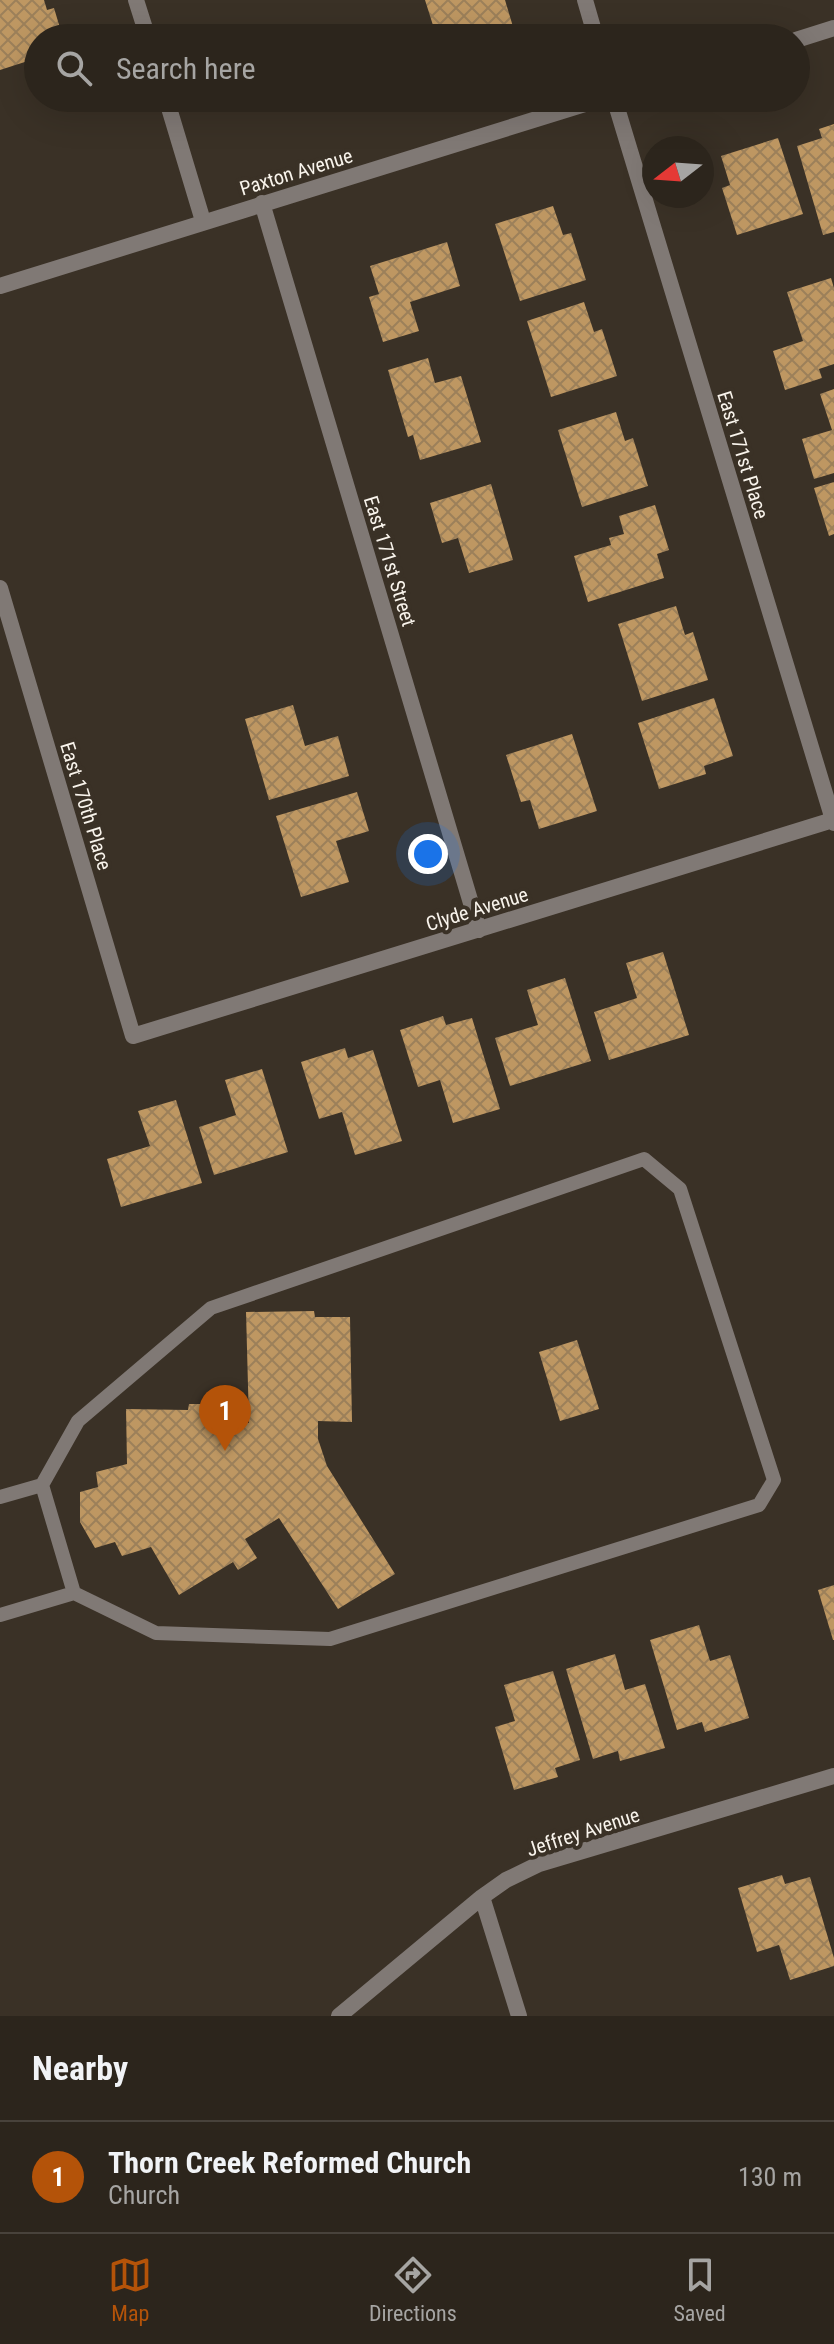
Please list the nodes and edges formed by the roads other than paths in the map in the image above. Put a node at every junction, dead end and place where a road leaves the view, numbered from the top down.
1 (136, 0) edge
2 (585, 0) edge
3 (144, 24) edge
4 (592, 24) edge
5 (834, 28) edge
6 (810, 36) edge
7 (170, 112) edge
8 (558, 112) edge
9 (618, 112) edge
10 (262, 203) junction
11 (203, 221) junction
12 (0, 286) edge
13 (0, 588) edge
14 (834, 822) edge
15 (479, 930) junction
16 (133, 1036) joint
17 (42, 1485) junction
18 (0, 1497) edge
19 (74, 1593) junction
20 (0, 1615) edge
21 (834, 1776) edge
22 (482, 1897) junction
23 (339, 2016) edge
24 (519, 2016) edge

1 - 3 street
2 - 4 street
5 - 6 street
7 - 11 street
8 - 10 street, Paxton Avenue
9 - 14 street, East 171st Place
10 - 11 street, Paxton Avenue
10 - 15 street, East 171st Street
11 - 12 street, Paxton Avenue
13 - 16 street, East 170th Place
14 - 15 street, Clyde Avenue
15 - 16 street, Clyde Avenue
17 - 18 lane
17 - 19 lane
17 - 19 lane
19 - 20 lane
21 - 22 street, Jeffrey Avenue
22 - 23 street, Jeffrey Avenue
22 - 24 street

